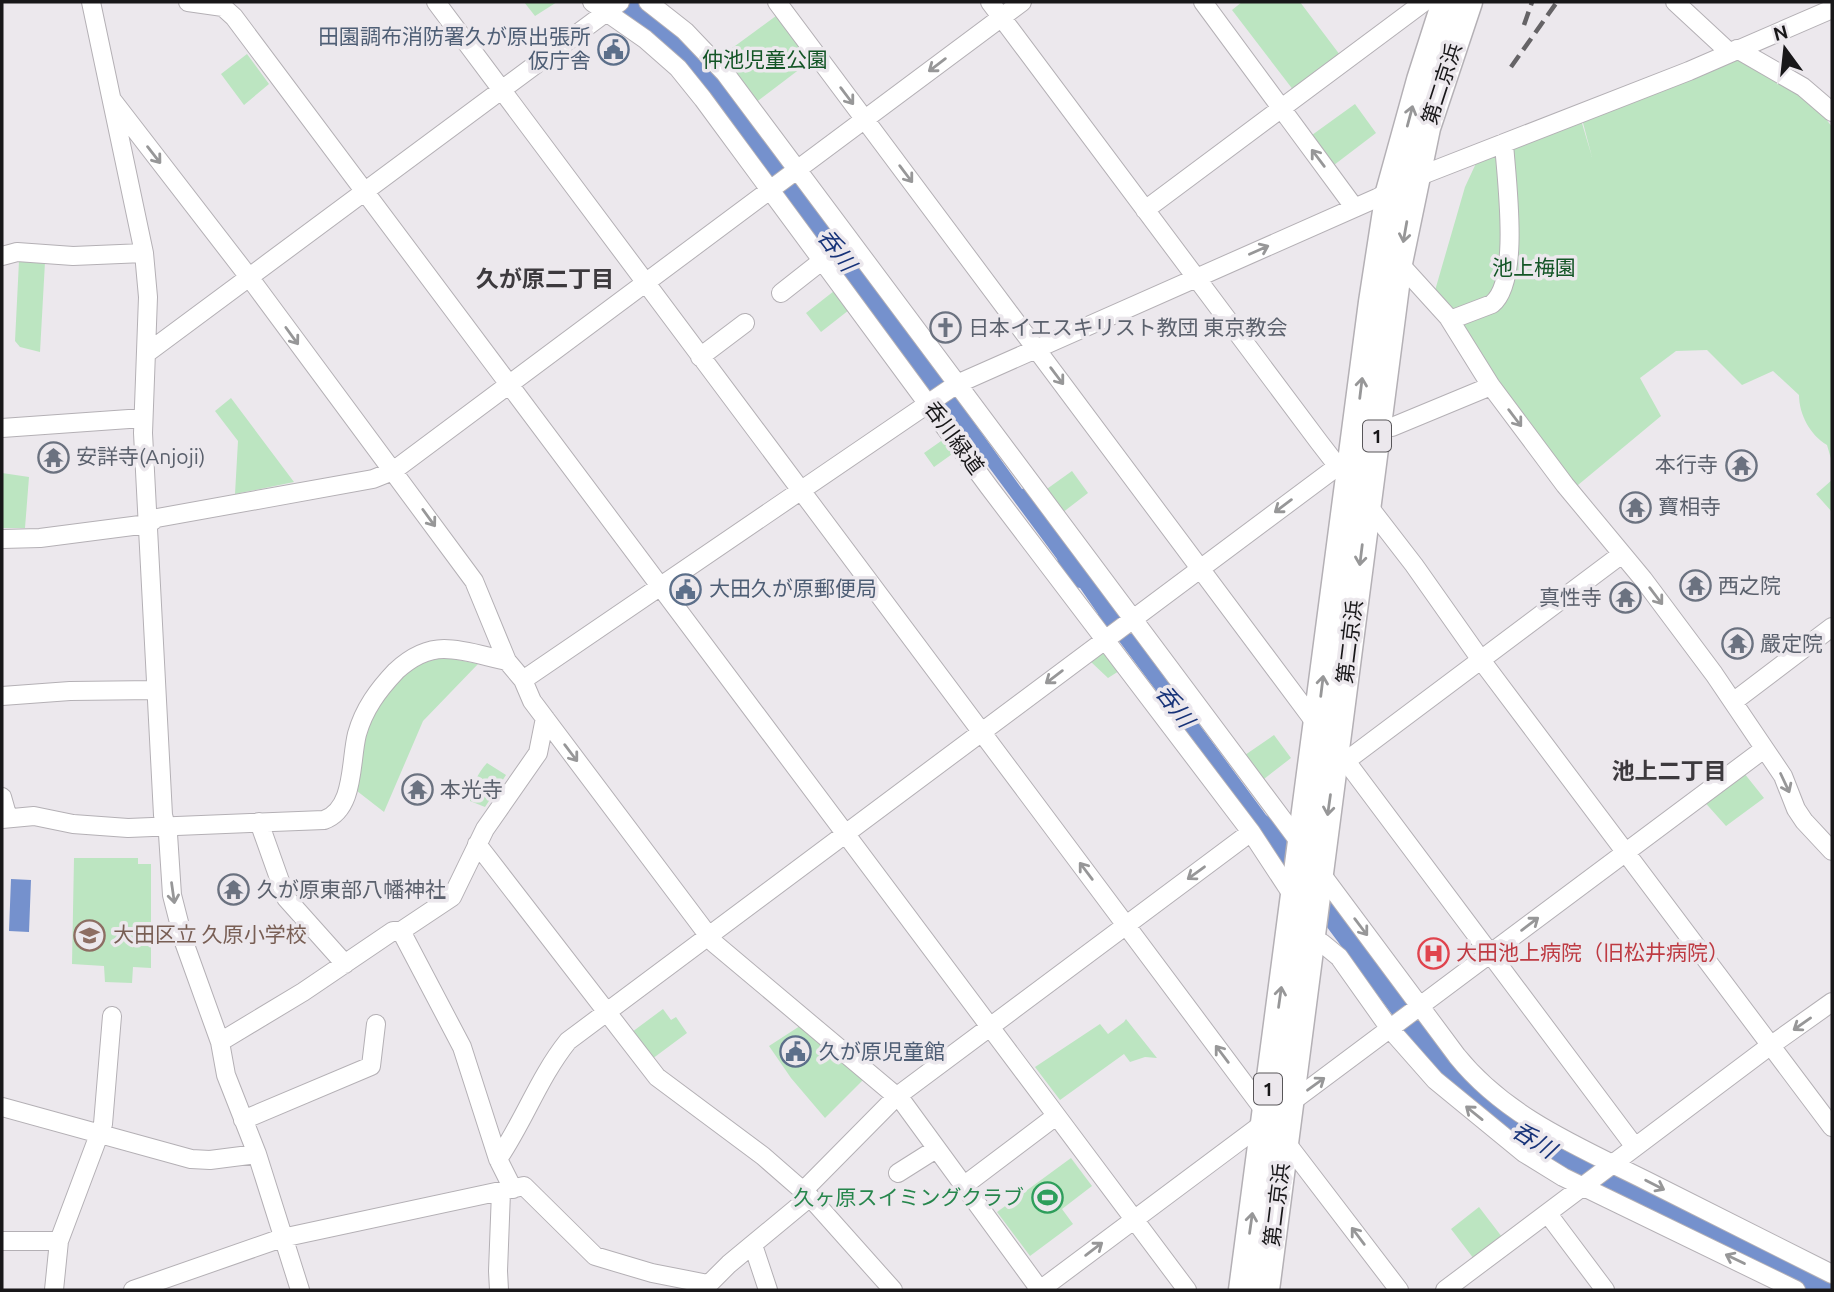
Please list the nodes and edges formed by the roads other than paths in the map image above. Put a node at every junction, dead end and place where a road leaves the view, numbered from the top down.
1 (91, 2) edge
2 (188, 2) edge
3 (436, 2) edge
4 (648, 2) edge
5 (777, 2) edge
6 (990, 2) edge
7 (1022, 2) edge
8 (1203, 2) edge
9 (1424, 2) edge
10 (1445, 2) edge
11 (1469, 2) edge
12 (1675, 2) edge
13 (224, 5) edge
14 (607, 6) edge
15 (1832, 9) edge
16 (996, 21) junction
17 (1733, 50) junction
18 (501, 89) junction
19 (113, 101) junction
20 (1282, 108) junction
21 (1832, 111) edge
22 (865, 119) junction
23 (1504, 143) junction
24 (795, 171) junction
25 (1417, 177) junction
26 (771, 189) junction
27 (364, 190) junction
28 (1389, 192) junction
29 (1354, 207) junction
30 (1145, 210) junction
31 (144, 253) junction
32 (2, 256) edge
33 (823, 260) junction
34 (1399, 263) junction
35 (249, 278) junction
36 (1196, 278) junction
37 (647, 284) junction
38 (781, 293) dead end
39 (1450, 320) junction
40 (745, 323) dead end
41 (1036, 348) junction
42 (148, 353) junction
43 (701, 357) junction
44 (509, 384) junction
45 (955, 385) junction
46 (1491, 386) junction
47 (931, 402) junction
48 (143, 418) junction
49 (1378, 425) junction
50 (2, 428) edge
51 (393, 471) junction
52 (1344, 474) junction
53 (800, 491) junction
54 (1367, 506) junction
55 (148, 524) junction
56 (2, 538) edge
57 (1622, 554) junction
58 (1200, 568) junction
59 (659, 587) junction
60 (1130, 620) junction
61 (1832, 627) edge
62 (1106, 638) junction
63 (1481, 660) junction
64 (508, 661) junction
65 (523, 680) junction
66 (156, 690) junction
67 (2, 696) edge
68 (1733, 702) junction
69 (545, 718) junction
70 (1317, 725) junction
71 (983, 732) junction
72 (1764, 749) junction
73 (1341, 760) junction
74 (2, 797) edge
75 (5, 818) edge
76 (259, 822) junction
77 (165, 825) junction
78 (1251, 832) junction
79 (845, 834) junction
80 (477, 844) junction
81 (1301, 848) junction
82 (1832, 851) edge
83 (1627, 853) junction
84 (1320, 875) junction
85 (1294, 892) junction
86 (1126, 925) junction
87 (1313, 928) junction
88 (401, 931) junction
89 (708, 936) junction
90 (1490, 954) junction
91 (345, 964) junction
92 (1832, 1002) edge
93 (1418, 1007) junction
94 (608, 1011) junction
95 (112, 1016) dead end
96 (376, 1024) dead end
97 (988, 1026) junction
98 (1393, 1026) junction
99 (220, 1042) junction
100 (1771, 1045) junction
101 (896, 1097) junction
102 (2, 1107) edge
103 (1272, 1114) junction
104 (1055, 1116) junction
105 (243, 1120) junction
106 (1832, 1127) edge
107 (98, 1133) junction
108 (1285, 1141) junction
109 (1635, 1147) junction
110 (936, 1149) junction
111 (257, 1154) junction
112 (498, 1159) junction
113 (1612, 1165) junction
114 (898, 1173) dead end
115 (1585, 1185) junction
116 (962, 1187) junction
117 (507, 1190) junction
118 (806, 1194) junction
119 (1548, 1214) junction
120 (1134, 1220) junction
121 (282, 1238) junction
122 (2, 1241) edge
123 (59, 1241) junction
124 (753, 1245) junction
125 (1832, 1274) edge
126 (705, 1287) edge
127 (54, 1290) edge
128 (133, 1290) edge
129 (300, 1290) edge
130 (499, 1290) edge
131 (768, 1290) edge
132 (893, 1290) edge
133 (1039, 1290) edge
134 (1187, 1290) edge
135 (1242, 1290) edge
136 (1266, 1290) edge
137 (1399, 1290) edge
138 (1445, 1290) edge
139 (1605, 1290) edge
140 (1796, 1290) edge

1 - 19 street
2 - 13 street
3 - 18 street
4 - 24 street
5 -> 22 street
6 - 16 street
7 - 16 street
8 - 20 street
9 - 20 street
28 -> 10 highway, 第二京浜 / 1
11 - 25 highway, 第二京浜 / 1
12 - 17 street
13 - 27 street
14 - 18 street
14 - 26 street, 呑川緑道
15 - 17 street
16 -> 22 street
16 - 30 street
17 - 21 street
17 - 23 street
18 - 27 street
18 - 37 street
19 - 31 street
19 -> 35 street
29 -> 20 street
20 - 30 street
22 - 24 street
22 -> 41 street
23 - 25 street
23 - 39 street
24 - 26 street
24 - 45 street
25 - 28 street
25 -> 34 highway, 第二京浜 / 1
26 - 33 street, 呑川緑道
26 - 37 street
27 - 35 street
27 - 44 street
28 - 29 street
52 -> 28 highway, 第二京浜 / 1
36 -> 29 street
30 - 36 street
31 - 32 street
31 - 42 street
33 - 38 street
33 - 47 street, 呑川緑道
34 - 39 street
34 - 49 highway, 第二京浜 / 1
35 - 42 street
35 -> 51 street
36 - 41 street
36 - 52 street
37 - 43 street
37 - 44 street
39 - 46 street
40 - 43 street
41 - 45 street
41 -> 58 street
42 - 48 street
43 - 53 street
44 - 51 street
44 - 59 street
45 - 47 street
45 - 60 street
46 - 49 street
46 -> 57 street
47 - 53 street
47 - 62 street, 呑川緑道
48 - 50 street
48 - 55 street
49 - 54 highway, 第二京浜 / 1
51 - 55 street
51 -> 64 street
52 - 54 street
52 -> 58 street
70 -> 52 highway, 第二京浜 / 1
53 - 59 street
53 - 71 street
54 - 63 street
54 -> 73 highway, 第二京浜 / 1
55 - 56 street
55 - 66 street
57 - 63 street
57 -> 68 street
58 - 60 street
58 - 70 street
59 - 65 street
59 - 79 street
60 - 62 street
60 - 81 street
61 - 68 street
62 -> 71 street
62 - 78 street, 呑川緑道
63 - 73 street
63 - 83 street
64 - 65 street
64 - 76 street
65 - 69 street
66 - 67 street
66 - 77 street
68 - 72 street
69 - 80 street
69 -> 89 street
70 - 81 highway, 第二京浜 / 1
71 - 79 street
86 -> 71 street
72 -> 82 street
72 - 83 street
73 -> 84 highway, 第二京浜 / 1
73 - 90 street
74 - 75 street
75 - 77 street
76 - 77 street
76 - 91 street
77 -> 99 street
78 - 85 street, 呑川緑道
78 -> 86 street
79 - 89 street
79 - 97 street
80 - 88 street
80 - 94 street
81 - 85 highway, 第二京浜 / 1
90 -> 83 street
83 - 100 street
84 - 87 highway, 第二京浜 / 1
84 -> 93 street
103 -> 85 highway, 第二京浜 / 1
86 - 97 street
103 -> 86 street
87 - 98 street
87 - 103 highway, 第二京浜 / 1
88 - 91 street
88 - 112 street
89 - 94 street
89 - 101 street
90 - 93 street
90 - 109 street
91 - 99 street
92 -> 100 street
93 - 98 street
93 - 113 street
94 - 112 street
94 - 118 street
95 - 107 street
96 - 105 street
97 - 101 street
97 - 104 street
103 -> 98 street
115 -> 98 street
99 - 105 street
100 - 106 street
100 - 109 street
101 - 110 street
101 - 118 street
102 - 107 street
103 - 108 highway, 第二京浜 / 1
103 - 120 street
135 -> 103 highway, 第二京浜 / 1
104 - 116 street
104 - 120 street
105 - 111 street
107 - 111 street
107 - 123 street
108 - 136 highway, 第二京浜 / 1
137 -> 108 street
109 - 113 street
110 - 114 street
110 - 116 street
111 - 121 street
112 - 117 street
113 - 115 street
113 -> 125 street
115 - 119 street
140 -> 115 street
116 - 133 street
117 - 121 street
117 - 126 street
117 - 130 street
118 - 124 street
118 - 132 street
119 - 138 street
119 - 139 street
133 -> 120 street
120 - 134 street
121 - 128 street
121 - 129 street
122 - 123 street
123 - 127 street
124 - 126 street
124 - 131 street

